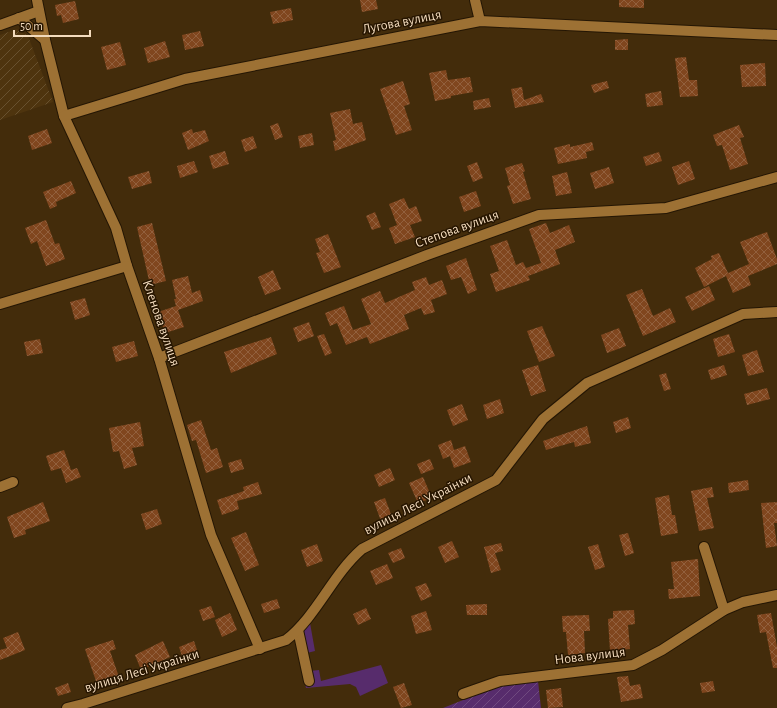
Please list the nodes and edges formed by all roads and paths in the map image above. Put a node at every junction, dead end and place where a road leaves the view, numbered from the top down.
1 (37, 0) edge
2 (475, 0) edge
3 (39, 11) junction
4 (19, 18) junction
5 (480, 21) junction
6 (0, 25) edge
7 (777, 35) edge
8 (45, 40) junction
9 (64, 116) junction
10 (777, 177) edge
11 (127, 266) junction
12 (0, 304) edge
13 (777, 312) edge
14 (159, 358) junction
15 (13, 482) dead end
16 (0, 487) edge
17 (704, 547) dead end
18 (777, 594) edge
19 (724, 610) junction
20 (298, 630) junction
21 (260, 649) junction
22 (309, 681) dead end
23 (463, 694) dead end
24 (67, 708) edge

1 - 3 street, Кленова вулиця
2 - 5 street
3 - 4 street
3 - 8 street, Кленова вулиця
4 - 6 street
4 - 8 street
5 - 7 street, Лугова вулиця
5 - 9 street, Лугова вулиця
8 - 9 street, Кленова вулиця
9 - 11 street, Кленова вулиця
10 - 14 street, Степова вулиця
11 - 12 street
11 - 14 street, Кленова вулиця
13 - 20 street, вулиця Лесі Українки
14 - 21 street, Кленова вулиця
15 - 16 street
17 - 19 street
18 - 19 street, Нова вулиця
19 - 23 street, Нова вулиця
20 - 21 street, вулиця Лесі Українки
20 - 22 street
21 - 24 street, вулиця Лесі Українки

